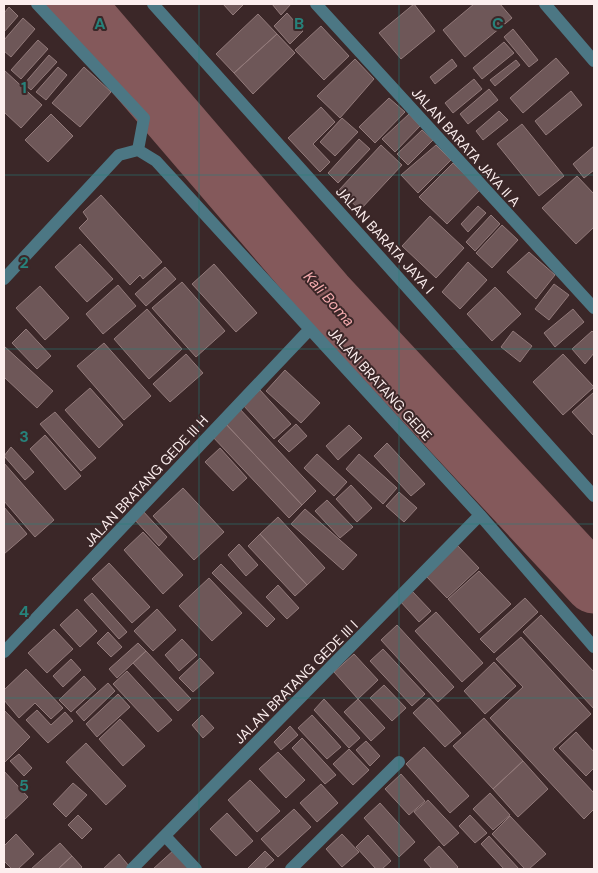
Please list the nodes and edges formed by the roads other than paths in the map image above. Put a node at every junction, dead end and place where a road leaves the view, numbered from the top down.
1 (37, 4) edge
2 (153, 4) edge
3 (316, 4) edge
4 (544, 4) edge
5 (594, 61) edge
6 (138, 150) junction
7 (4, 279) edge
8 (594, 308) edge
9 (310, 329) junction
10 (593, 491) edge
11 (480, 515) junction
12 (594, 647) edge
13 (4, 652) edge
14 (399, 762) dead end
15 (165, 836) junction
16 (132, 869) edge
17 (196, 869) edge
18 (291, 869) edge

1 - 6 street
2 - 10 street, JALAN BARATA JAYA I
3 - 8 street, JALAN BARATA JAYA II A
4 - 5 street
6 - 7 street
6 - 9 street, JALAN BRATANG GEDE
9 - 11 street, JALAN BRATANG GEDE
9 - 13 street, JALAN BRATANG GEDE III H
11 - 12 street, JALAN BRATANG GEDE
11 - 15 street, JALAN BRATANG GEDE III I
14 - 18 street
15 - 16 street, JALAN BRATANG GEDE III I
15 - 17 street

